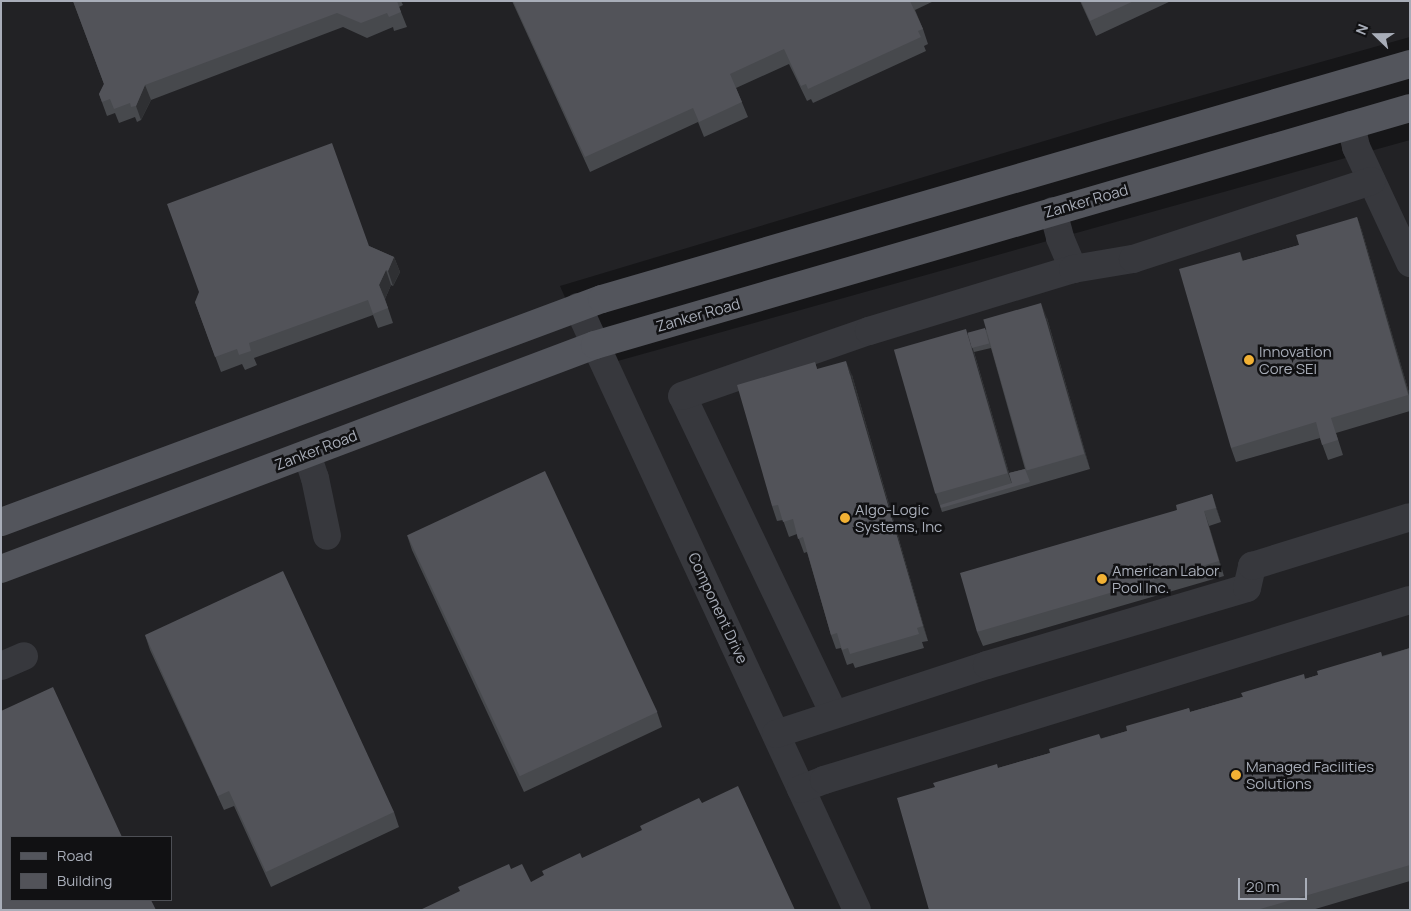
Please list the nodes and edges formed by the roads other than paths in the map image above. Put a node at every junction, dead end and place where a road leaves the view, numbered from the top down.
1 (1410, 64) edge
2 (1410, 108) edge
3 (1351, 125) junction
4 (1372, 181) junction
5 (1054, 211) junction
6 (1410, 263) edge
7 (1073, 269) junction
8 (578, 307) junction
9 (595, 345) junction
10 (307, 454) junction
11 (1410, 518) edge
12 (1, 522) edge
13 (327, 536) dead end
14 (1, 569) edge
15 (1410, 600) edge
16 (834, 714) junction
17 (776, 734) junction
18 (801, 789) junction
19 (857, 910) edge

1 - 8 main road
2 - 3 main road, Zanker Road
3 - 4 street
3 - 5 main road, Zanker Road
4 - 6 street
4 - 7 street
5 - 7 street
5 - 9 main road, Zanker Road
7 - 16 street
8 - 9 street, Component Drive
8 - 12 main road
9 - 10 main road, Zanker Road
9 - 17 street, Component Drive
10 - 13 street
10 - 14 main road, Zanker Road
11 - 16 street
15 - 18 street
16 - 17 street
17 - 18 street, Component Drive
18 - 19 street, Component Drive

